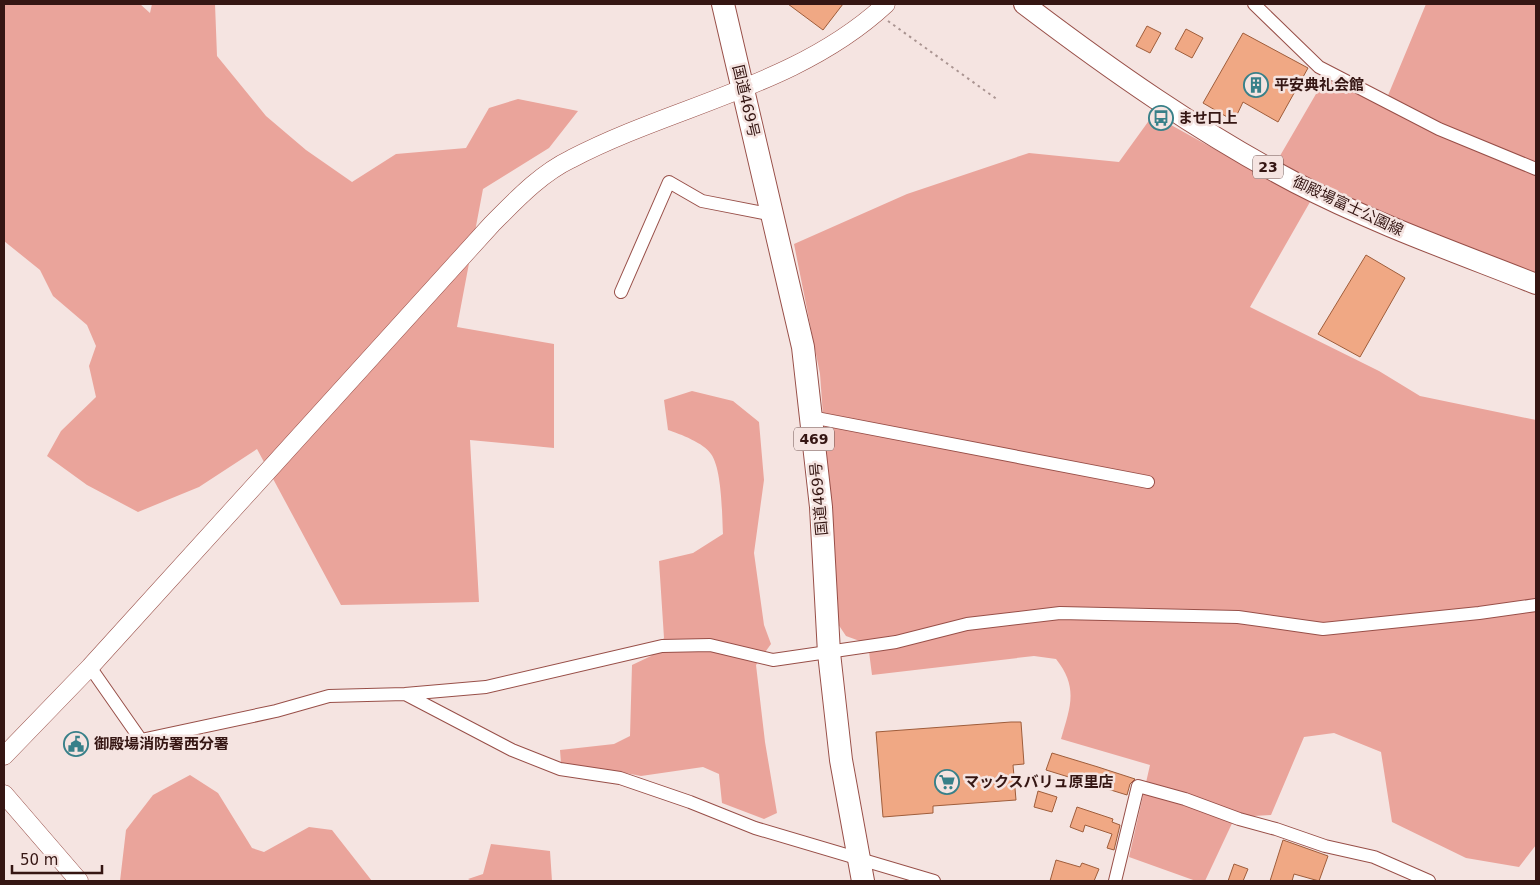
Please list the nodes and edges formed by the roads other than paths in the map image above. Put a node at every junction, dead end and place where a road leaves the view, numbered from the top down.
1 (723, 4) edge
2 (1024, 4) edge
3 (1254, 4) edge
4 (881, 8) edge
5 (743, 89) junction
6 (1536, 169) edge
7 (774, 215) junction
8 (1536, 284) edge
9 (620, 292) dead end
10 (811, 417) junction
11 (1148, 482) dead end
12 (1536, 605) edge
13 (829, 653) junction
14 (90, 667) junction
15 (405, 694) junction
16 (4, 756) edge
17 (4, 794) edge
18 (862, 871) edge
19 (79, 881) edge
20 (934, 881) edge
21 (1115, 881) edge
22 (1429, 881) edge

1 - 5 highway, 国道469号 / 469
2 - 8 main road, 御殿場富士公園線 / 23
3 - 6 street
4 - 5 street
5 - 7 highway, 国道469号 / 469
5 - 14 street
7 - 9 street
7 - 10 highway, 国道469号 / 469
10 - 11 street
10 - 13 highway, 国道469号 / 469
12 - 13 street
13 - 15 street
13 - 18 highway, 国道469号 / 469
14 - 15 street
14 - 16 street
15 - 18 street
17 - 19 street
18 - 20 street
21 - 22 street

